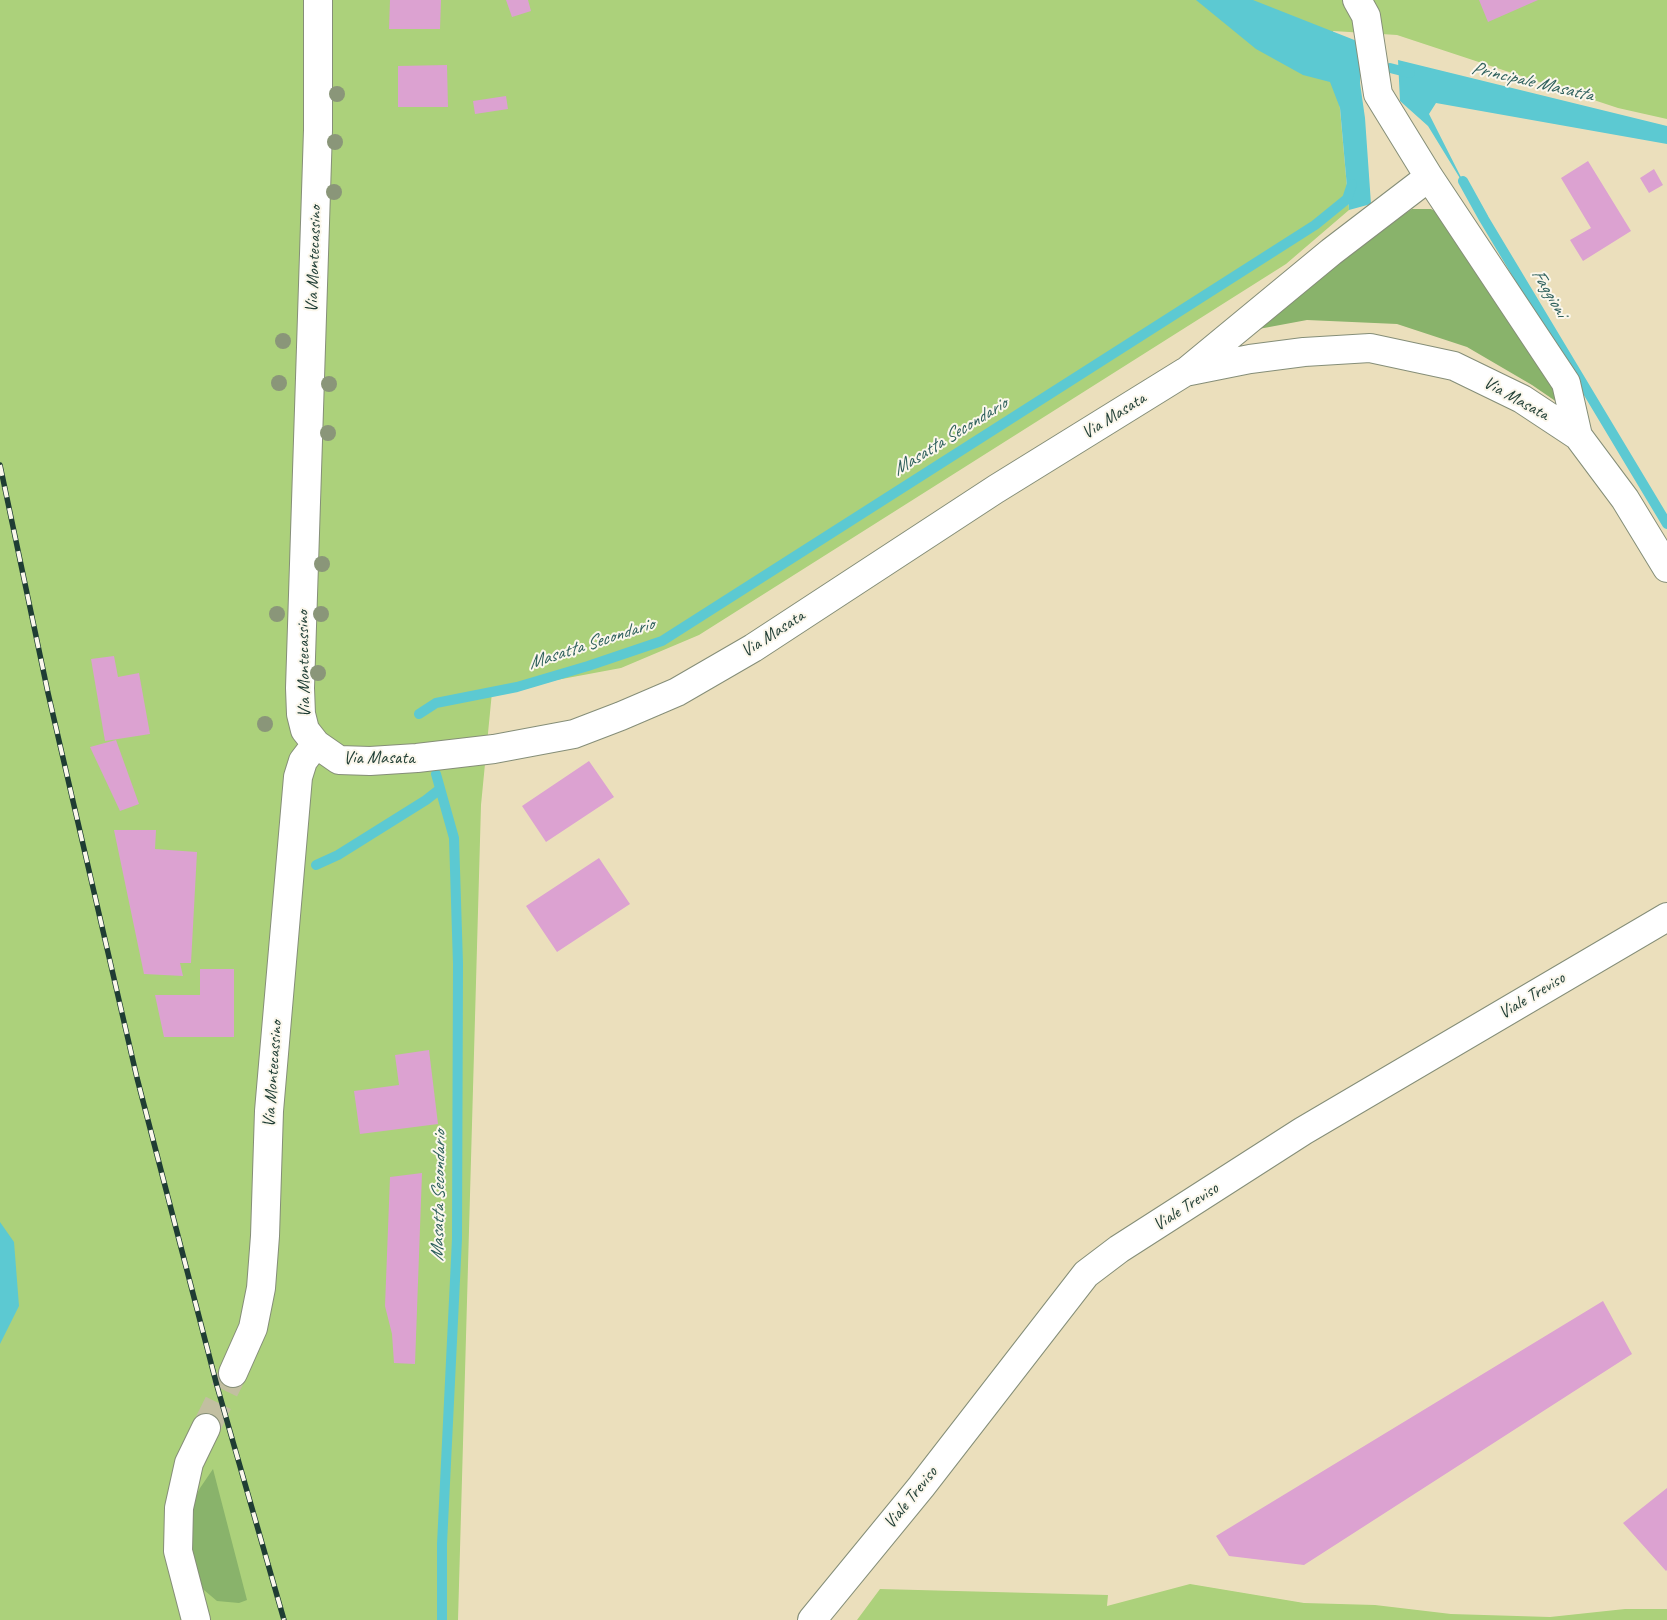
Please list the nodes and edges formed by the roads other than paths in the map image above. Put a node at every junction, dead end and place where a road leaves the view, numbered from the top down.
1 (318, 0) edge
2 (1357, 0) edge
3 (1429, 177) junction
4 (1185, 372) junction
5 (1578, 436) junction
6 (1667, 568) edge
7 (316, 744) junction
8 (1667, 917) edge
9 (233, 1373) tunnel mouth
10 (206, 1428) tunnel mouth
11 (196, 1620) edge
12 (812, 1620) edge

1 - 7 street, Via Montecassino
2 - 3 street, Via Masata
3 - 4 street, Via Masata
3 - 5 street, Via Masata
4 - 5 street, Via Masata
4 - 7 street, Via Masata
5 - 6 street, Via Masata
7 - 9 street, Via Montecassino
8 - 12 street, Viale Treviso
10 - 11 street

